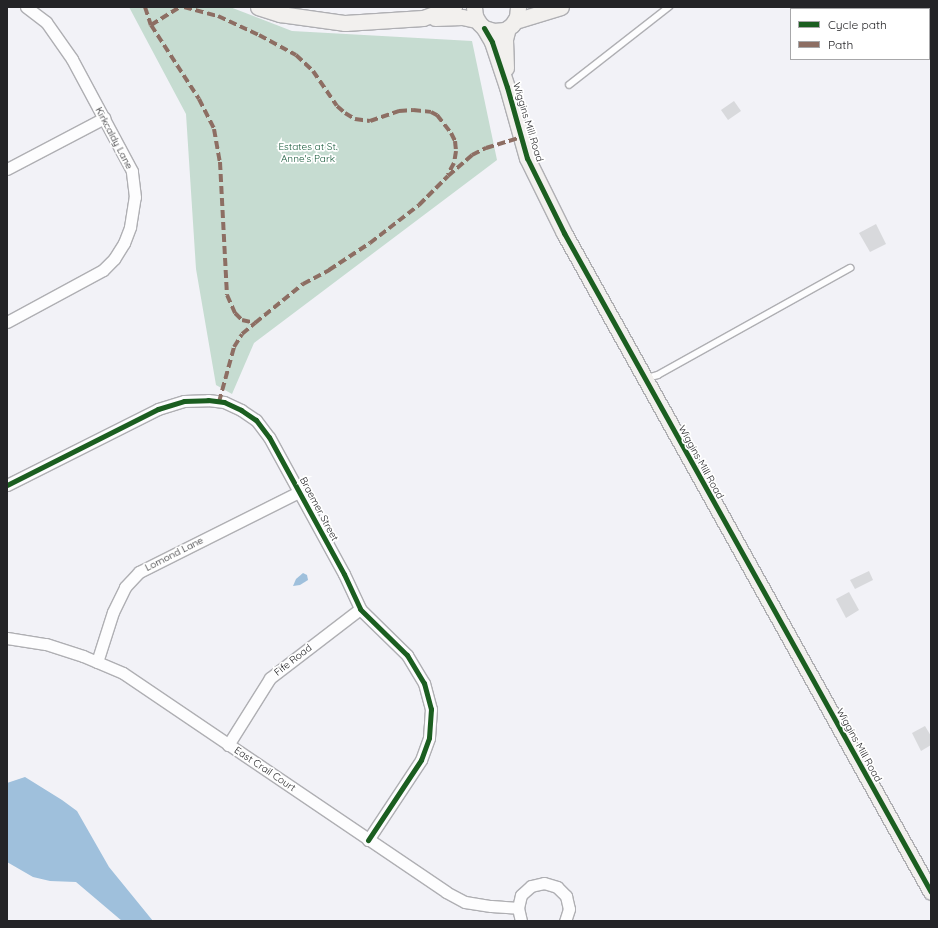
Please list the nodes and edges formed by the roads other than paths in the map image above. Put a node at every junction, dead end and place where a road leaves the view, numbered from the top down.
1 (26, 7) edge
2 (258, 7) edge
3 (454, 7) edge
4 (561, 7) edge
5 (669, 7) edge
6 (422, 18) junction
7 (478, 18) edge
8 (514, 19) edge
9 (508, 86) junction
10 (569, 86) dead end
11 (104, 118) junction
12 (7, 169) edge
13 (850, 268) dead end
14 (7, 322) edge
15 (645, 379) junction
16 (7, 485) edge
17 (299, 492) junction
18 (360, 609) junction
19 (7, 638) edge
20 (97, 662) junction
21 (228, 745) junction
22 (368, 840) junction
23 (931, 892) edge
24 (518, 908) junction
25 (521, 921) edge
26 (565, 921) edge

1 - 11 street, Kirkcaldy Lane
2 - 6 street
3 - 6 street
4 - 8 street
5 - 10 lane
6 - 7 street
7 - 8 street
7 - 9 street, Wiggins Mill Road
8 - 9 street, Wiggins Mill Road
9 - 15 street, Wiggins Mill Road
11 - 12 street
11 - 14 street, Kirkcaldy Lane
13 - 15 lane
15 - 23 street, Wiggins Mill Road
16 - 17 street, Braemer Street
17 - 18 street, Braemer Street
17 - 20 street, Lomond Lane
18 - 21 street, Fife Road
18 - 22 street, Braemer Street
19 - 20 street, East Crail Court
20 - 21 street, East Crail Court
21 - 22 street, East Crail Court
22 - 24 street, East Crail Court
24 - 25 street
24 - 26 street

